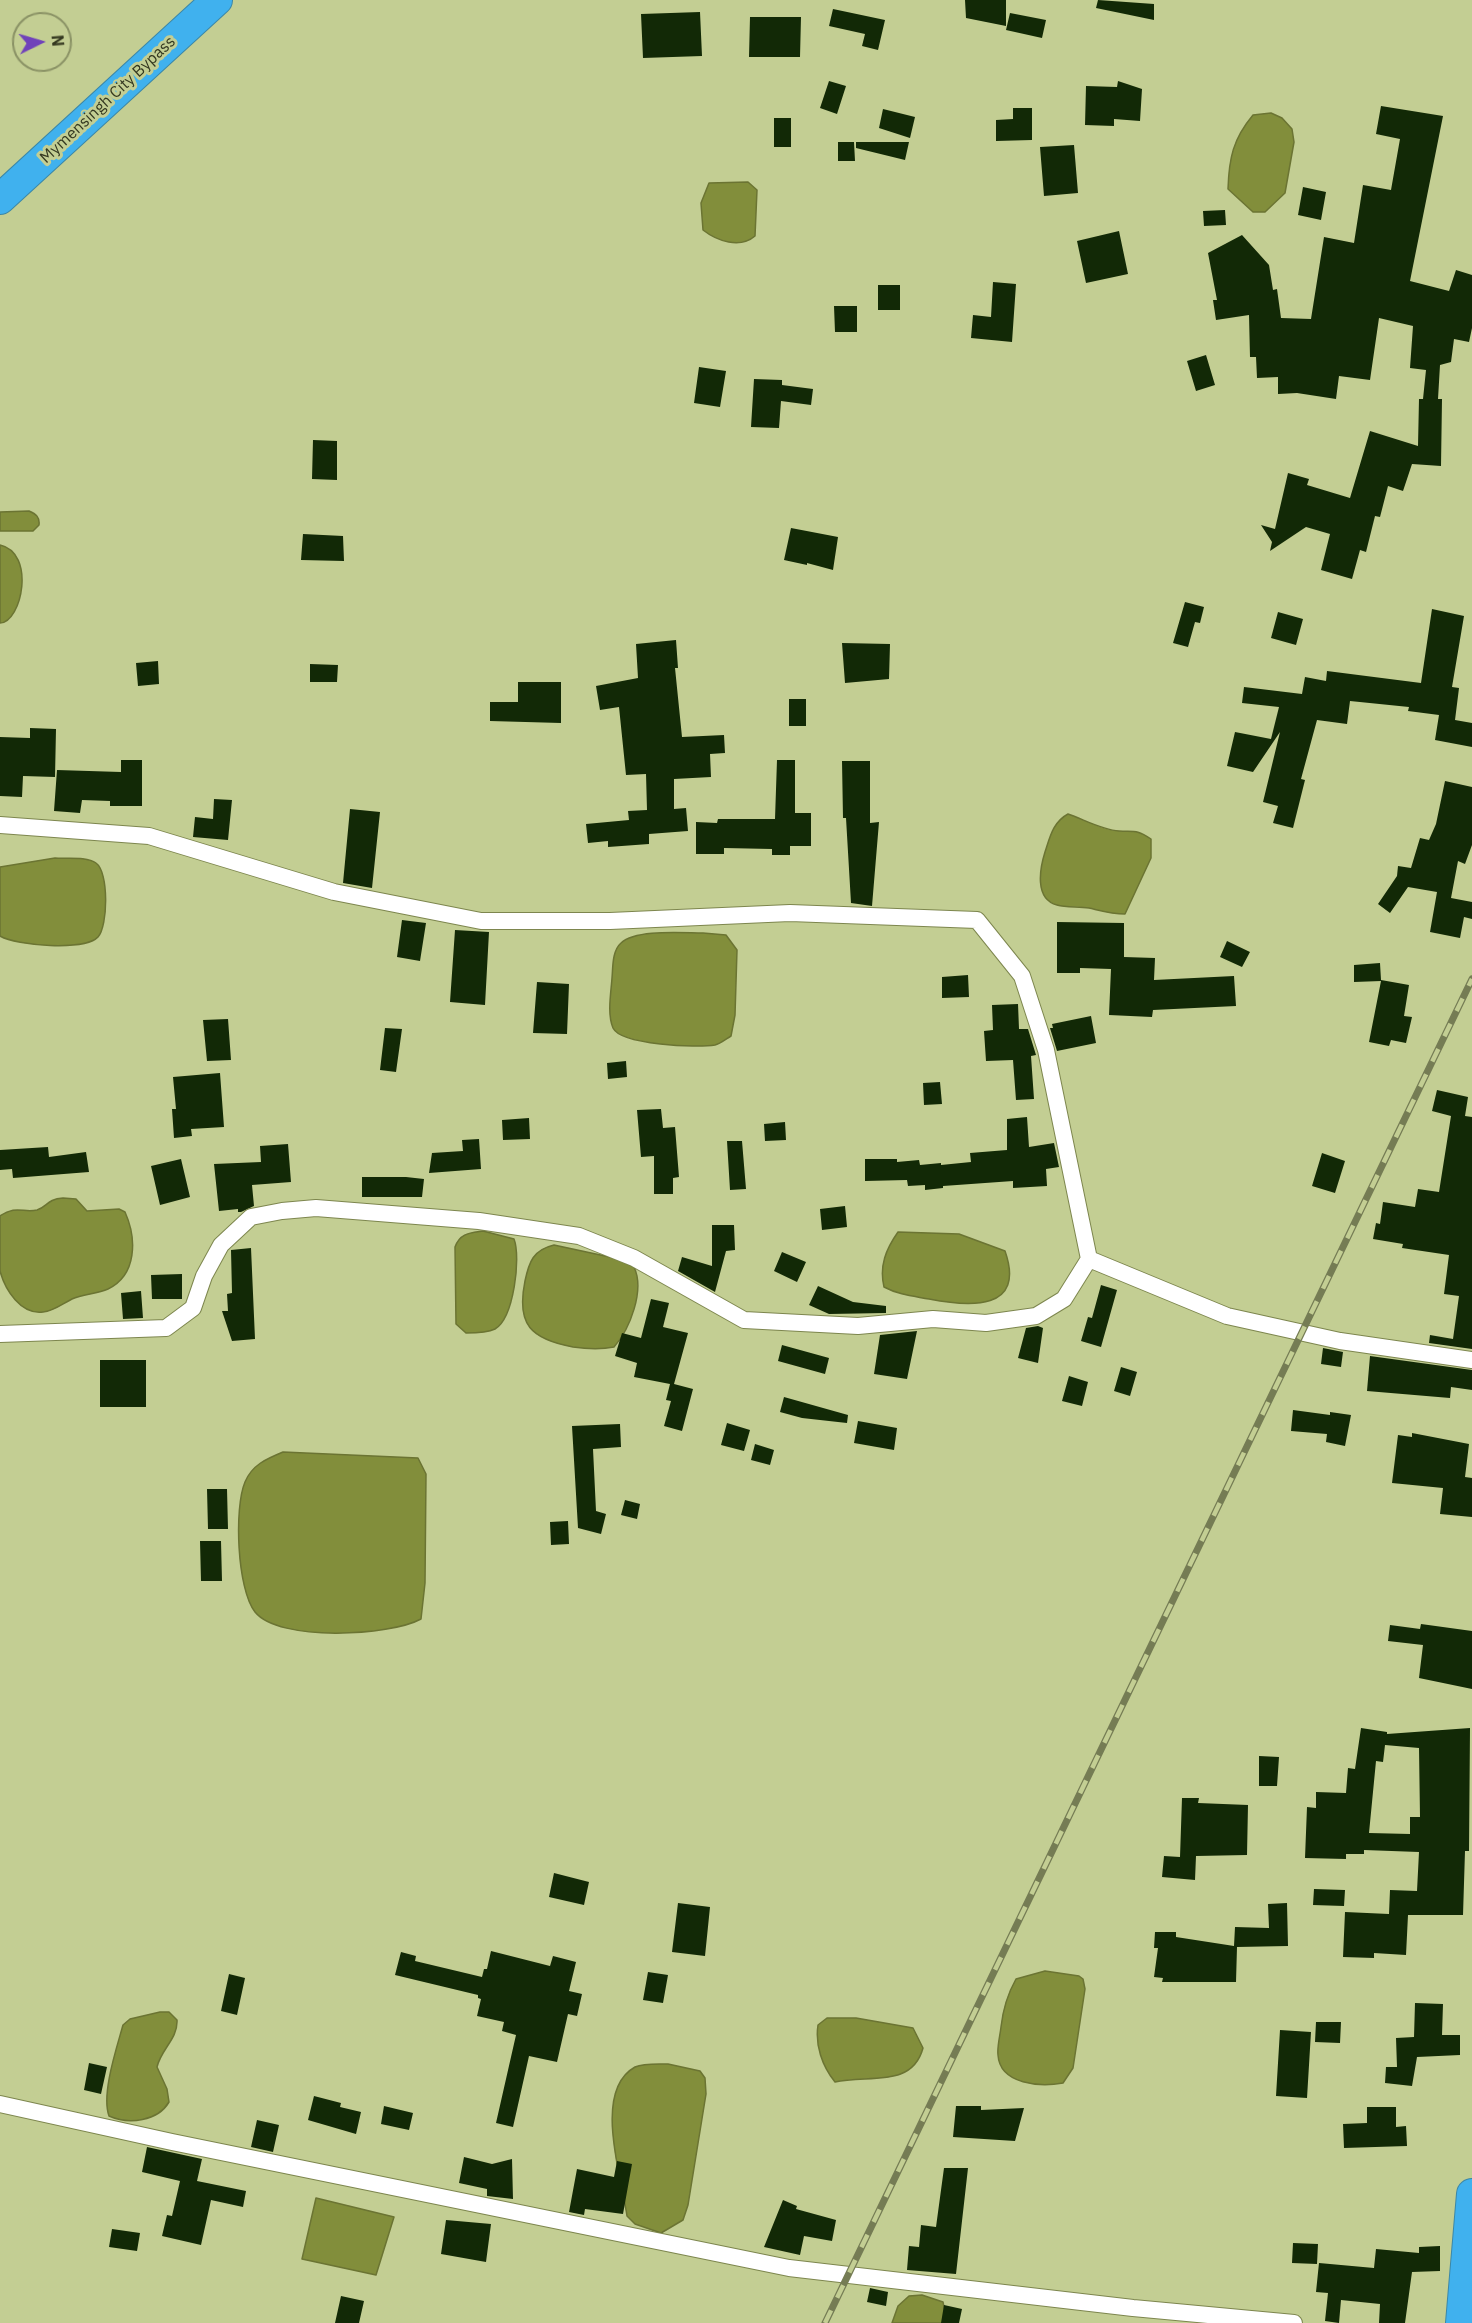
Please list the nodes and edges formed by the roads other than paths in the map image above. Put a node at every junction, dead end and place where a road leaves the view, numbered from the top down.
1 (217, 0) edge
2 (0, 199) edge
3 (0, 825) edge
4 (1089, 1259) junction
5 (0, 1334) edge
6 (1472, 1360) edge
7 (0, 2104) edge
8 (1472, 2194) edge
9 (1294, 2323) edge
10 (1461, 2323) edge

1 - 2 highway, Mymensingh City Bypass
3 - 4 street
4 - 5 street
4 - 6 street
7 - 9 street
8 - 10 highway

